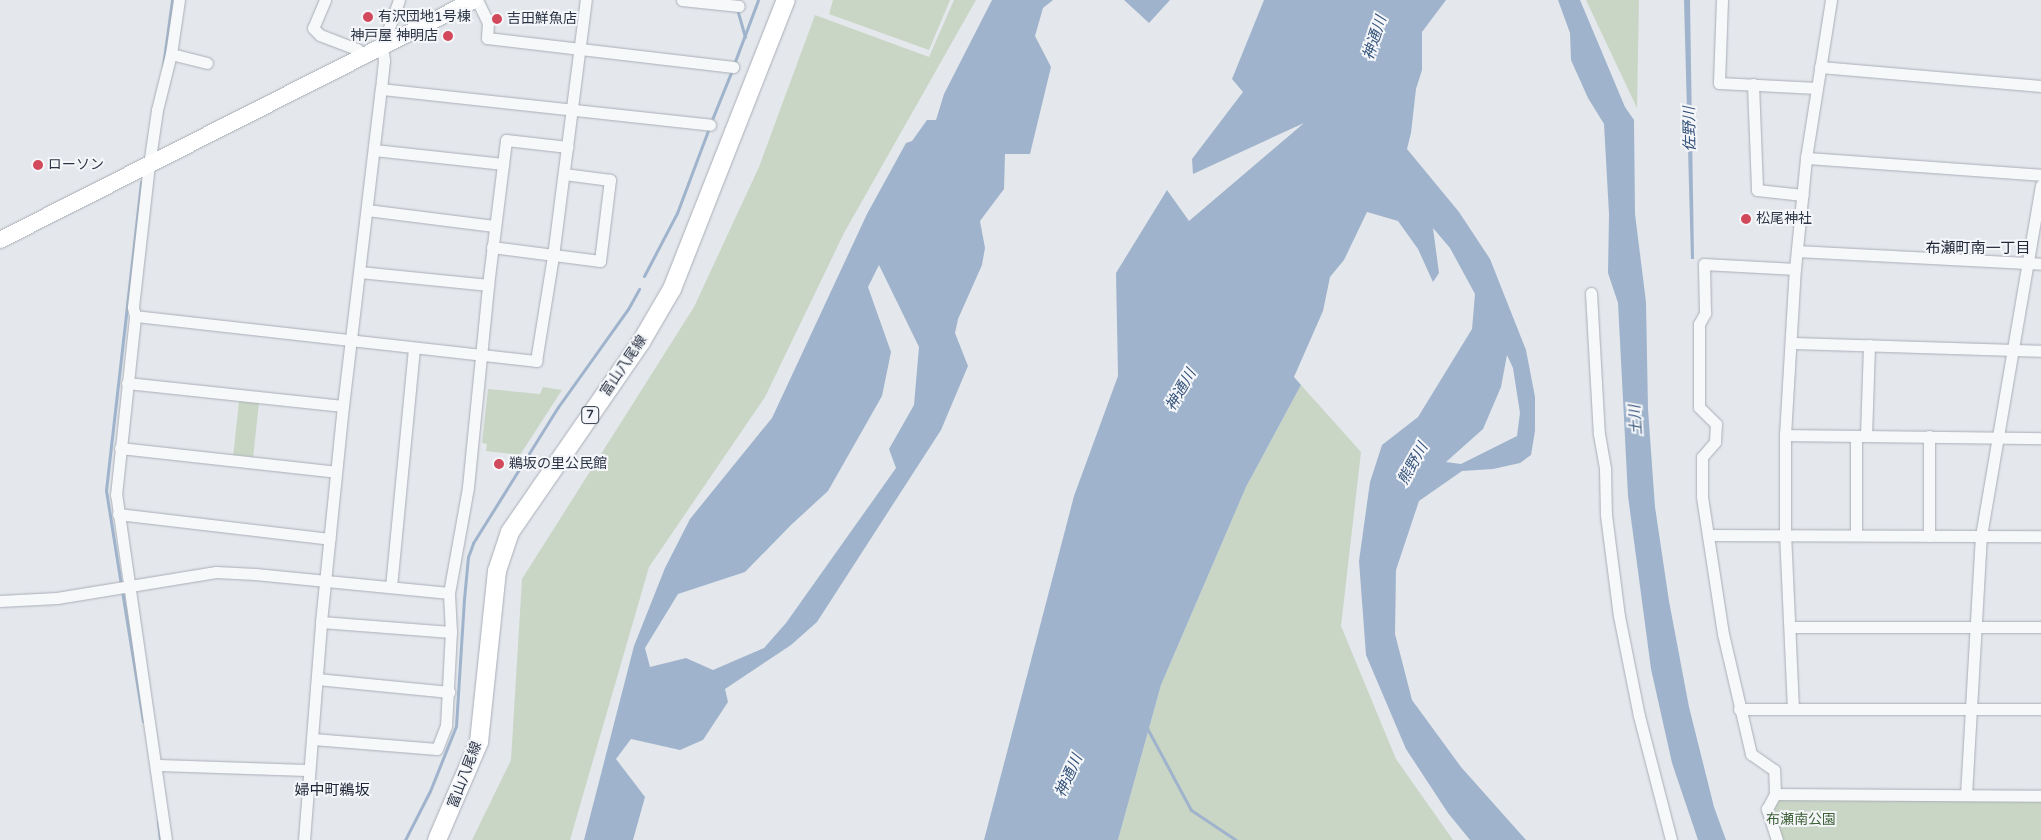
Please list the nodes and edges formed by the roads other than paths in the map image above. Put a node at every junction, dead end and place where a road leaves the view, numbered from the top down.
1 (178, 0) edge
2 (325, 0) edge
3 (399, 0) edge
4 (475, 0) edge
5 (586, 0) edge
6 (682, 0) edge
7 (786, 0) edge
8 (1722, 0) edge
9 (1831, 0) edge
10 (739, 6) dead end
11 (382, 47) junction
12 (579, 48) junction
13 (171, 54) junction
14 (363, 55) junction
15 (207, 63) dead end
16 (733, 67) dead end
17 (1820, 67) junction
18 (1753, 84) junction
19 (2041, 86) edge
20 (1817, 88) junction
21 (381, 89) junction
22 (572, 109) junction
23 (710, 125) dead end
24 (568, 147) junction
25 (374, 150) junction
26 (1806, 158) junction
27 (503, 164) junction
28 (149, 165) junction
29 (564, 174) junction
30 (2041, 175) edge
31 (2041, 185) edge
32 (1803, 195) junction
33 (367, 210) junction
34 (494, 226) junction
35 (0, 240) edge
36 (492, 247) junction
37 (1797, 251) junction
38 (553, 256) junction
39 (2027, 263) junction
40 (2041, 264) edge
41 (1796, 269) junction
42 (360, 272) junction
43 (488, 286) junction
44 (1591, 293) dead end
45 (135, 316) junction
46 (351, 341) junction
47 (1791, 342) junction
48 (1869, 345) junction
49 (414, 348) junction
50 (2014, 350) junction
51 (2041, 351) edge
52 (481, 356) junction
53 (127, 383) junction
54 (343, 406) junction
55 (1785, 435) junction
56 (1861, 436) junction
57 (1929, 436) junction
58 (1998, 437) junction
59 (2041, 438) edge
60 (120, 448) junction
61 (336, 472) junction
62 (118, 514) junction
63 (1708, 535) junction
64 (1785, 535) junction
65 (1856, 535) junction
66 (1930, 536) junction
67 (1981, 536) junction
68 (2041, 536) edge
69 (330, 539) junction
70 (325, 581) junction
71 (130, 586) junction
72 (391, 587) junction
73 (450, 593) junction
74 (0, 601) edge
75 (321, 622) junction
76 (1790, 627) junction
77 (1976, 627) junction
78 (2041, 627) edge
79 (451, 632) junction
80 (317, 679) junction
81 (449, 692) junction
82 (1793, 709) junction
83 (1970, 709) junction
84 (1739, 710) junction
85 (2041, 710) edge
86 (313, 739) junction
87 (157, 765) junction
88 (308, 770) junction
89 (1776, 794) junction
90 (1966, 795) junction
91 (2041, 796) edge
92 (166, 840) edge
93 (304, 840) edge
94 (437, 840) edge
95 (1671, 840) edge
96 (1777, 840) edge

1 - 13 street
2 - 14 street
3 - 11 street
4 - 11 street
4 - 12 street
5 - 12 street
6 - 10 street
7 - 94 main road, 富山八尾線 / 7
8 - 18 street
9 - 17 street
11 - 14 street
11 - 21 street
12 - 16 street
12 - 22 street
13 - 15 street
13 - 28 street
14 - 28 street
17 - 19 street
17 - 20 street
18 - 20 street
18 - 32 street
20 - 26 street
21 - 22 street
21 - 25 street
22 - 23 street
22 - 24 street
24 - 27 street
24 - 29 street
25 - 27 street
25 - 33 street
26 - 30 street
26 - 32 street
27 - 34 street
28 - 35 street
28 - 45 street
29 - 38 street
29 - 38 street
31 - 39 street
32 - 37 street
33 - 34 street
33 - 42 street
34 - 36 street
36 - 38 street
36 - 43 street
37 - 39 street
37 - 41 street
38 - 52 street
39 - 40 street
39 - 50 street
41 - 47 street
41 - 63 street
42 - 43 street
42 - 46 street
43 - 52 street
44 - 95 street
45 - 46 street
45 - 53 street
46 - 49 street
46 - 54 street
47 - 48 street
47 - 55 street
48 - 50 street
48 - 56 street
49 - 52 street
49 - 72 street
50 - 51 street
50 - 58 street
52 - 73 street
53 - 54 street
53 - 60 street
54 - 61 street
55 - 56 street
55 - 64 street
56 - 57 street
56 - 65 street
57 - 58 street
57 - 66 street
58 - 59 street
58 - 67 street
60 - 61 street
60 - 62 street
61 - 69 street
62 - 69 street
62 - 71 street
63 - 64 street
63 - 84 street
64 - 65 street
64 - 76 street
65 - 66 street
66 - 67 street
67 - 68 street
67 - 77 street
69 - 70 street
70 - 71 street
70 - 72 street
70 - 75 street
71 - 74 street
71 - 87 street
72 - 73 street
73 - 79 street
75 - 79 street
75 - 80 street
76 - 77 street
76 - 82 street
77 - 78 street
77 - 83 street
79 - 81 street
80 - 81 street
80 - 86 street
81 - 86 street
82 - 83 street
82 - 84 street
83 - 85 street
83 - 90 street
84 - 89 street
86 - 88 street
87 - 88 street
87 - 92 street
88 - 93 street
89 - 90 street
89 - 96 street
90 - 91 street

